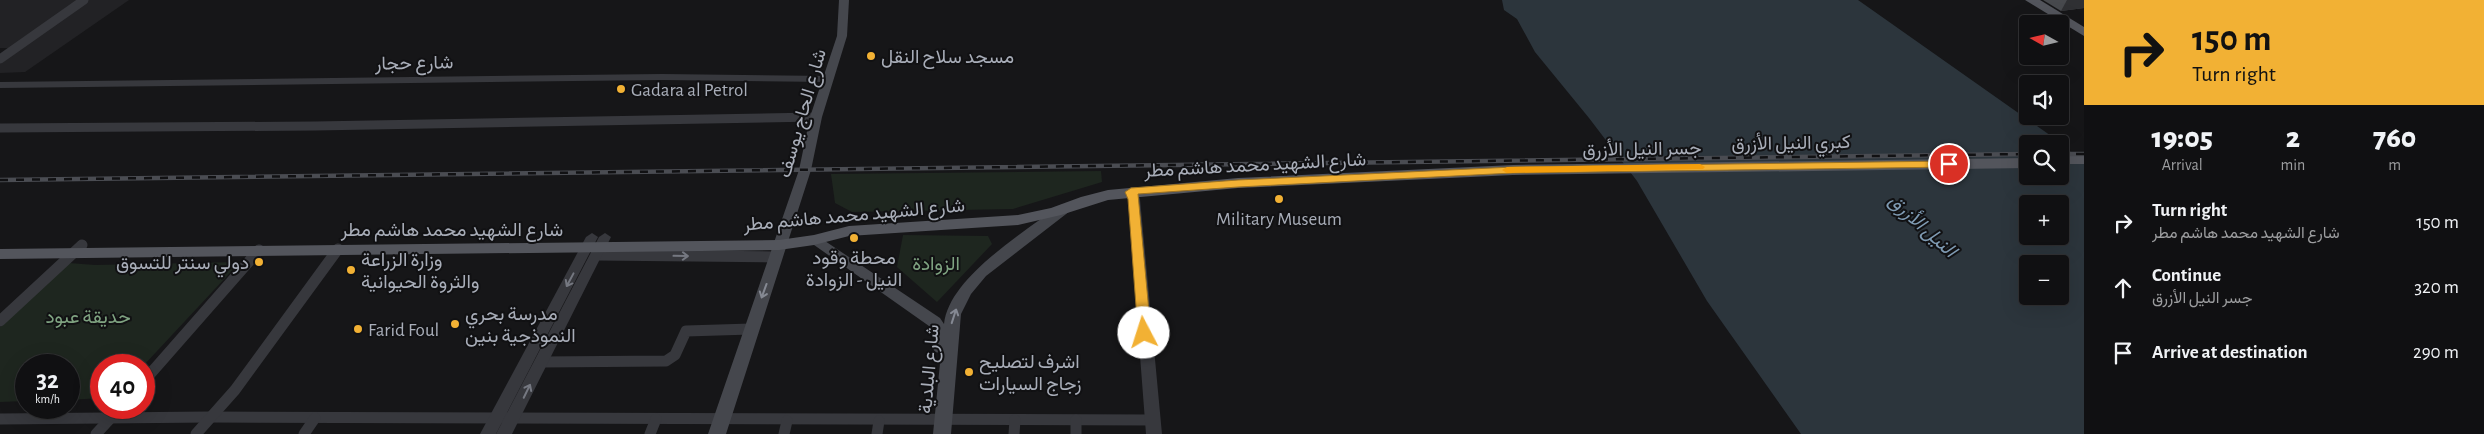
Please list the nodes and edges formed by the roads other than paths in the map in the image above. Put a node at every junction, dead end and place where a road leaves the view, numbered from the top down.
1 (84, 0) edge
2 (844, 0) edge
3 (2020, 0) edge
4 (2031, 0) edge
5 (2045, 15) edge
6 (2069, 30) edge
7 (2084, 32) edge
8 (2084, 39) edge
9 (0, 59) edge
10 (828, 79) junction
11 (0, 84) edge
12 (816, 118) junction
13 (0, 128) edge
14 (2019, 159) edge
15 (2069, 159) edge
16 (2084, 159) edge
17 (2019, 163) edge
18 (2069, 163) edge
19 (2084, 163) edge
20 (1556, 167) junction
21 (1131, 192) junction
22 (1065, 208) junction
23 (814, 240) junction
24 (596, 245) junction
25 (780, 245) junction
26 (0, 246) edge
27 (77, 249) junction
28 (338, 249) junction
29 (259, 250) junction
30 (0, 254) edge
31 (0, 321) edge
32 (751, 329) junction
33 (541, 362) junction
34 (155, 368) edge
35 (210, 417) junction
36 (90, 418) edge
37 (155, 418) edge
38 (315, 418) junction
39 (496, 418) junction
40 (513, 418) junction
41 (0, 419) edge
42 (110, 419) edge
43 (656, 419) junction
44 (1015, 420) junction
45 (1076, 420) junction
46 (787, 421) junction
47 (879, 421) junction
48 (719, 427) edge
49 (938, 427) edge
50 (1154, 427) edge
51 (96, 434) edge
52 (196, 434) edge
53 (304, 434) edge
54 (488, 434) edge
55 (504, 434) edge
56 (650, 434) edge
57 (784, 434) edge
58 (877, 434) edge
59 (1014, 434) edge
60 (1076, 434) edge

1 - 9 street
2 - 10 main road, شارع الحاج يوسف
3 - 5 main road
4 - 7 main road
6 - 8 main road
10 - 11 street, شارع حجار
10 - 12 main road, شارع الحاج يوسف
12 - 13 street
12 - 25 main road, شارع الحاج يوسف
14 - 20 main road, كبري النيل الأزرق
15 - 16 main road
17 - 20 main road, جسر النيل الأزرق
18 - 19 main road
20 - 21 main road, شارع الشهيد محمد هاشم مطر
20 - 25 main road, شارع الشهيد محمد هاشم مطر
21 - 22 main road, شارع الشهيد محمد هاشم مطر
21 - 50 street
22 - 23 main road, شارع الشهيد محمد هاشم مطر
49 -> 22 main road, شارع البلدية
23 - 25 main road, شارع الشهيد محمد هاشم مطر
23 - 49 main road, شارع البلدية
24 - 25 main road, شارع الشهيد محمد هاشم مطر
24 - 27 main road, شارع الشهيد محمد هاشم مطر
24 - 28 main road, شارع الشهيد محمد هاشم مطر
24 - 33 street
24 -> 39 street
25 -> 32 main road, شارع الحاج يوسف
26 - 27 main road, شارع الشهيد محمد هاشم مطر
27 - 29 main road, شارع الشهيد محمد هاشم مطر
27 - 30 main road, شارع الشهيد محمد هاشم مطر
27 - 31 street
28 - 29 main road, شارع الشهيد محمد هاشم مطر
28 - 35 street
29 - 34 street
32 - 33 street
32 - 48 main road, شارع الحاج يوسف
40 -> 33 street
35 - 37 street
35 - 38 street
35 - 52 street
36 - 41 street
38 - 39 street
38 - 53 street
39 - 40 street
39 - 54 street
40 - 43 street
40 - 55 street
42 - 51 street
43 - 48 street
43 - 56 street
44 - 45 street
44 - 49 street
44 - 59 street
45 - 50 street
45 - 60 street
46 - 47 street
46 - 48 street
46 - 57 street
47 - 49 street
47 - 58 street

